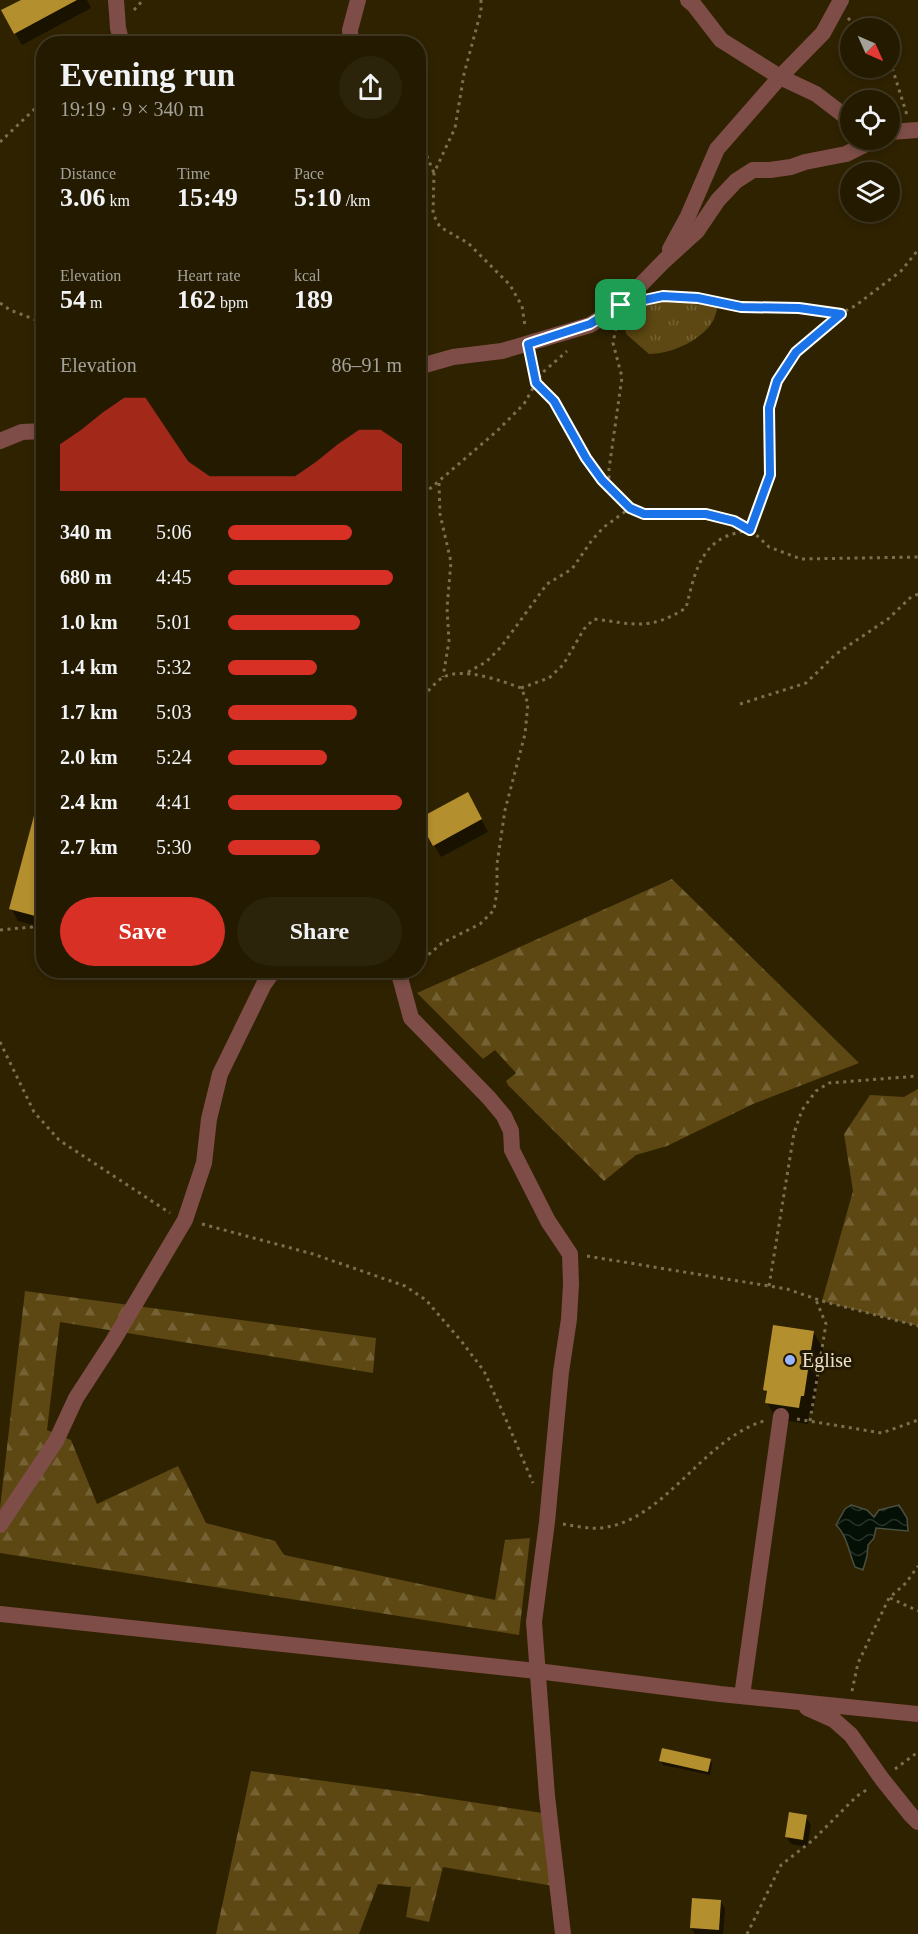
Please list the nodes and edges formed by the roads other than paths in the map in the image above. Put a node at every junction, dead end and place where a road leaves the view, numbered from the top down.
1 (116, 0) edge
2 (358, 0) edge
3 (688, 0) edge
4 (841, 0) edge
5 (120, 36) edge
6 (350, 36) edge
7 (780, 77) junction
8 (840, 112) edge
9 (915, 130) edge
10 (900, 131) edge
11 (854, 150) edge
12 (664, 261) junction
13 (426, 365) edge
14 (36, 431) edge
15 (0, 441) edge
16 (268, 978) edge
17 (400, 978) edge
18 (781, 1416) road end
19 (0, 1525) edge
20 (0, 1614) edge
21 (537, 1671) junction
22 (742, 1696) junction
23 (793, 1701) junction
24 (918, 1714) edge
25 (918, 1822) edge
26 (563, 1934) edge

1 - 5 street
2 - 6 street
3 - 7 street
4 - 7 street
7 - 8 street
7 - 12 street
9 - 10 street
11 - 12 street
12 - 13 street
14 - 15 street
16 - 19 street
17 - 21 street
18 - 22 street
20 - 21 street
21 - 22 street
21 - 26 street
22 - 23 street
23 - 24 street
23 - 25 street

